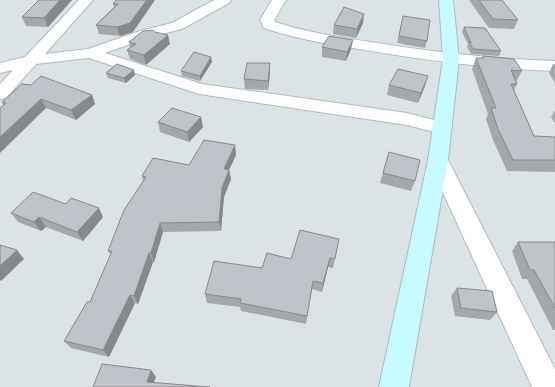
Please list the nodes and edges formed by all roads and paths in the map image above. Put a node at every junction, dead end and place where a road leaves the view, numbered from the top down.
1 (86, 0) edge
2 (224, 0) edge
3 (279, 0) edge
4 (446, 0) edge
5 (90, 53) junction
6 (451, 59) junction
7 (32, 60) junction
8 (555, 66) edge
9 (0, 68) edge
10 (0, 94) edge
11 (442, 128) junction
12 (438, 160) junction
13 (394, 387) edge
14 (548, 387) edge

1 - 7 street
2 - 5 street
3 - 6 street
4 - 6 street
5 - 7 street
5 - 11 street
6 - 8 street
6 - 11 street
7 - 9 street
7 - 10 street
11 - 12 street
12 - 13 street
12 - 14 street

